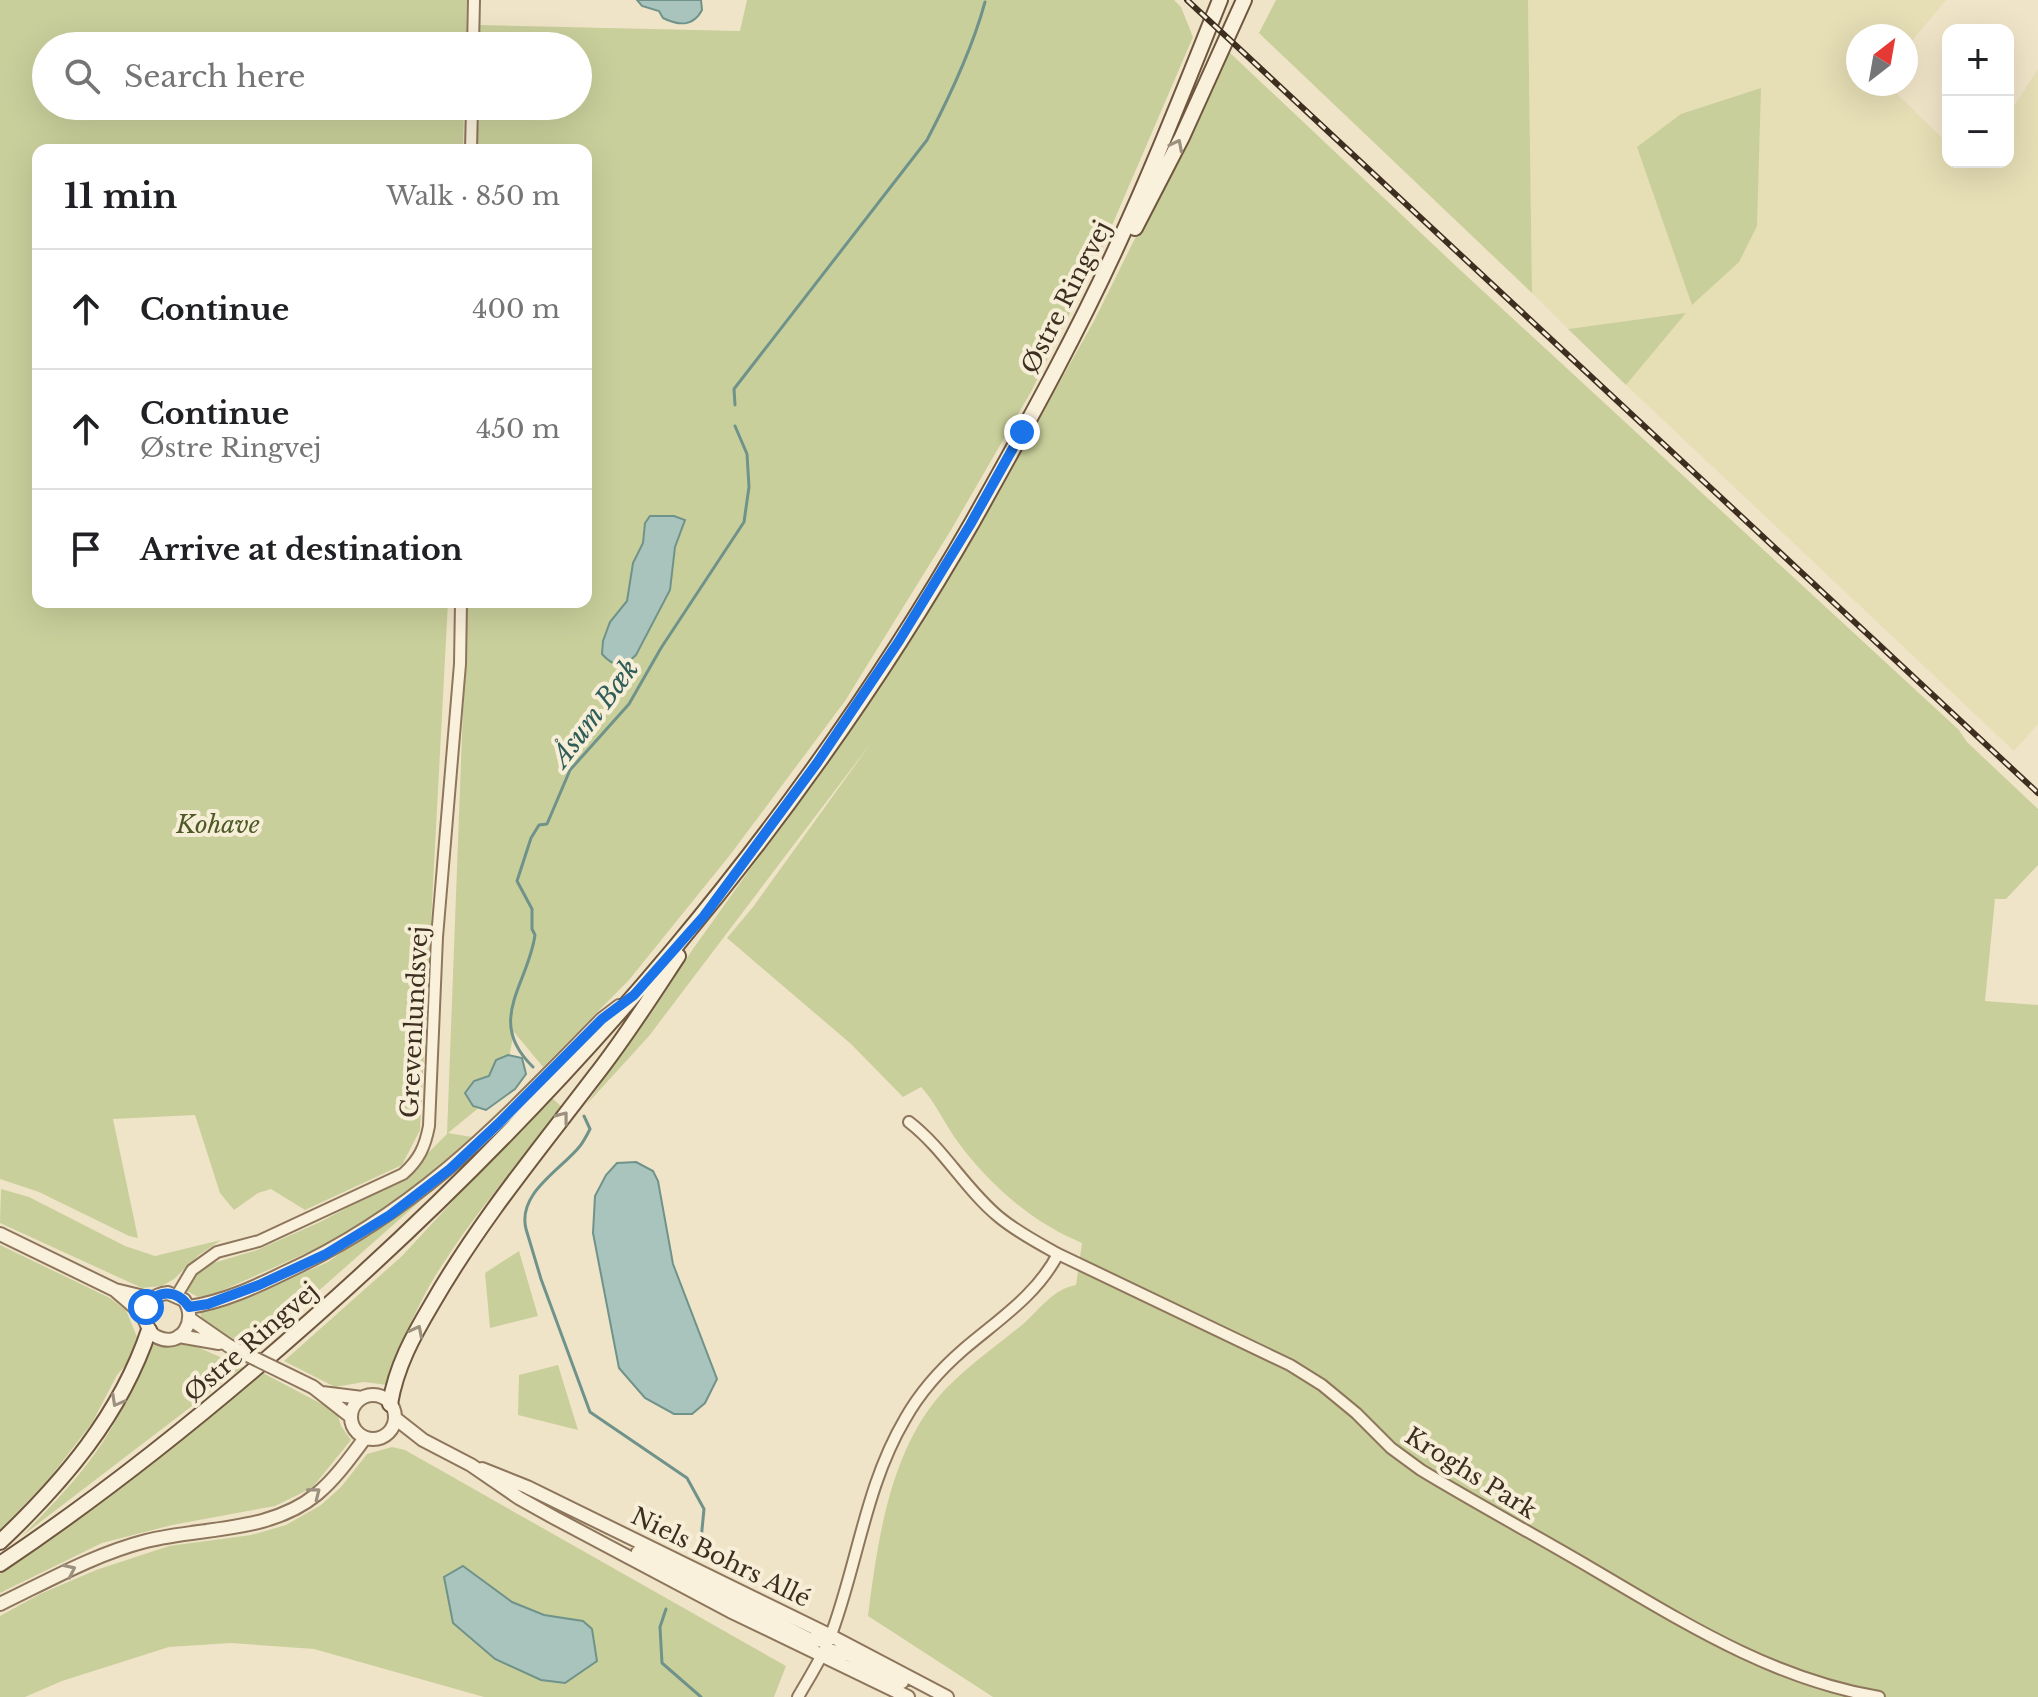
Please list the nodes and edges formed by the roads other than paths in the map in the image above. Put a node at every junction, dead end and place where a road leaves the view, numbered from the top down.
1 (474, 0) edge
2 (1220, 0) edge
3 (1244, 0) edge
4 (473, 32) edge
5 (472, 120) edge
6 (471, 144) edge
7 (1086, 311) junction
8 (461, 608) edge
9 (704, 916) junction
10 (634, 995) junction
11 (909, 1122) dead end
12 (0, 1234) edge
13 (1058, 1254) junction
14 (115, 1290) junction
15 (177, 1295) junction
16 (152, 1299) junction
17 (190, 1313) junction
18 (146, 1324) junction
19 (179, 1336) junction
20 (225, 1345) junction
21 (317, 1390) junction
22 (362, 1398) junction
23 (392, 1411) junction
24 (350, 1416) junction
25 (386, 1435) junction
26 (365, 1438) junction
27 (423, 1440) junction
28 (471, 1465) junction
29 (519, 1498) junction
30 (0, 1542) edge
31 (0, 1564) edge
32 (0, 1604) edge
33 (831, 1636) junction
34 (821, 1657) junction
35 (798, 1697) edge
36 (908, 1697) edge
37 (931, 1697) edge
38 (947, 1697) edge
39 (1879, 1697) edge

1 - 4 street
2 - 7 main road, Østre Ringvej
7 -> 3 main road
5 - 6 street
7 - 9 main road, Østre Ringvej
8 - 15 street, Grevenlundsvej
9 - 10 main road, Østre Ringvej
23 -> 9 main road
10 - 17 street
10 - 31 main road, Østre Ringvej
11 - 13 street, Kroghs Park
12 - 14 street
13 - 33 street
13 - 39 street, Kroghs Park
14 - 16 street
14 - 18 street
15 - 16 street
15 - 17 street
16 - 18 street
17 - 19 street
17 - 20 street
18 - 19 street
18 -> 30 main road
19 - 20 street
20 - 21 street, bridge
21 - 22 street
21 - 24 street
22 - 23 street
22 - 24 street
23 - 25 street
23 - 27 street, Niels Bohrs Allé
24 - 26 street
25 - 26 street
25 - 27 street, Niels Bohrs Allé
32 -> 26 street
27 - 28 street, Niels Bohrs Allé
28 - 29 street, Niels Bohrs Allé
28 - 33 street, Niels Bohrs Allé
29 - 33 street
29 - 34 street, Niels Bohrs Allé
33 - 34 street
33 - 38 street, Niels Bohrs Allé
34 - 35 street
34 - 36 street, Niels Bohrs Allé
34 - 37 street

